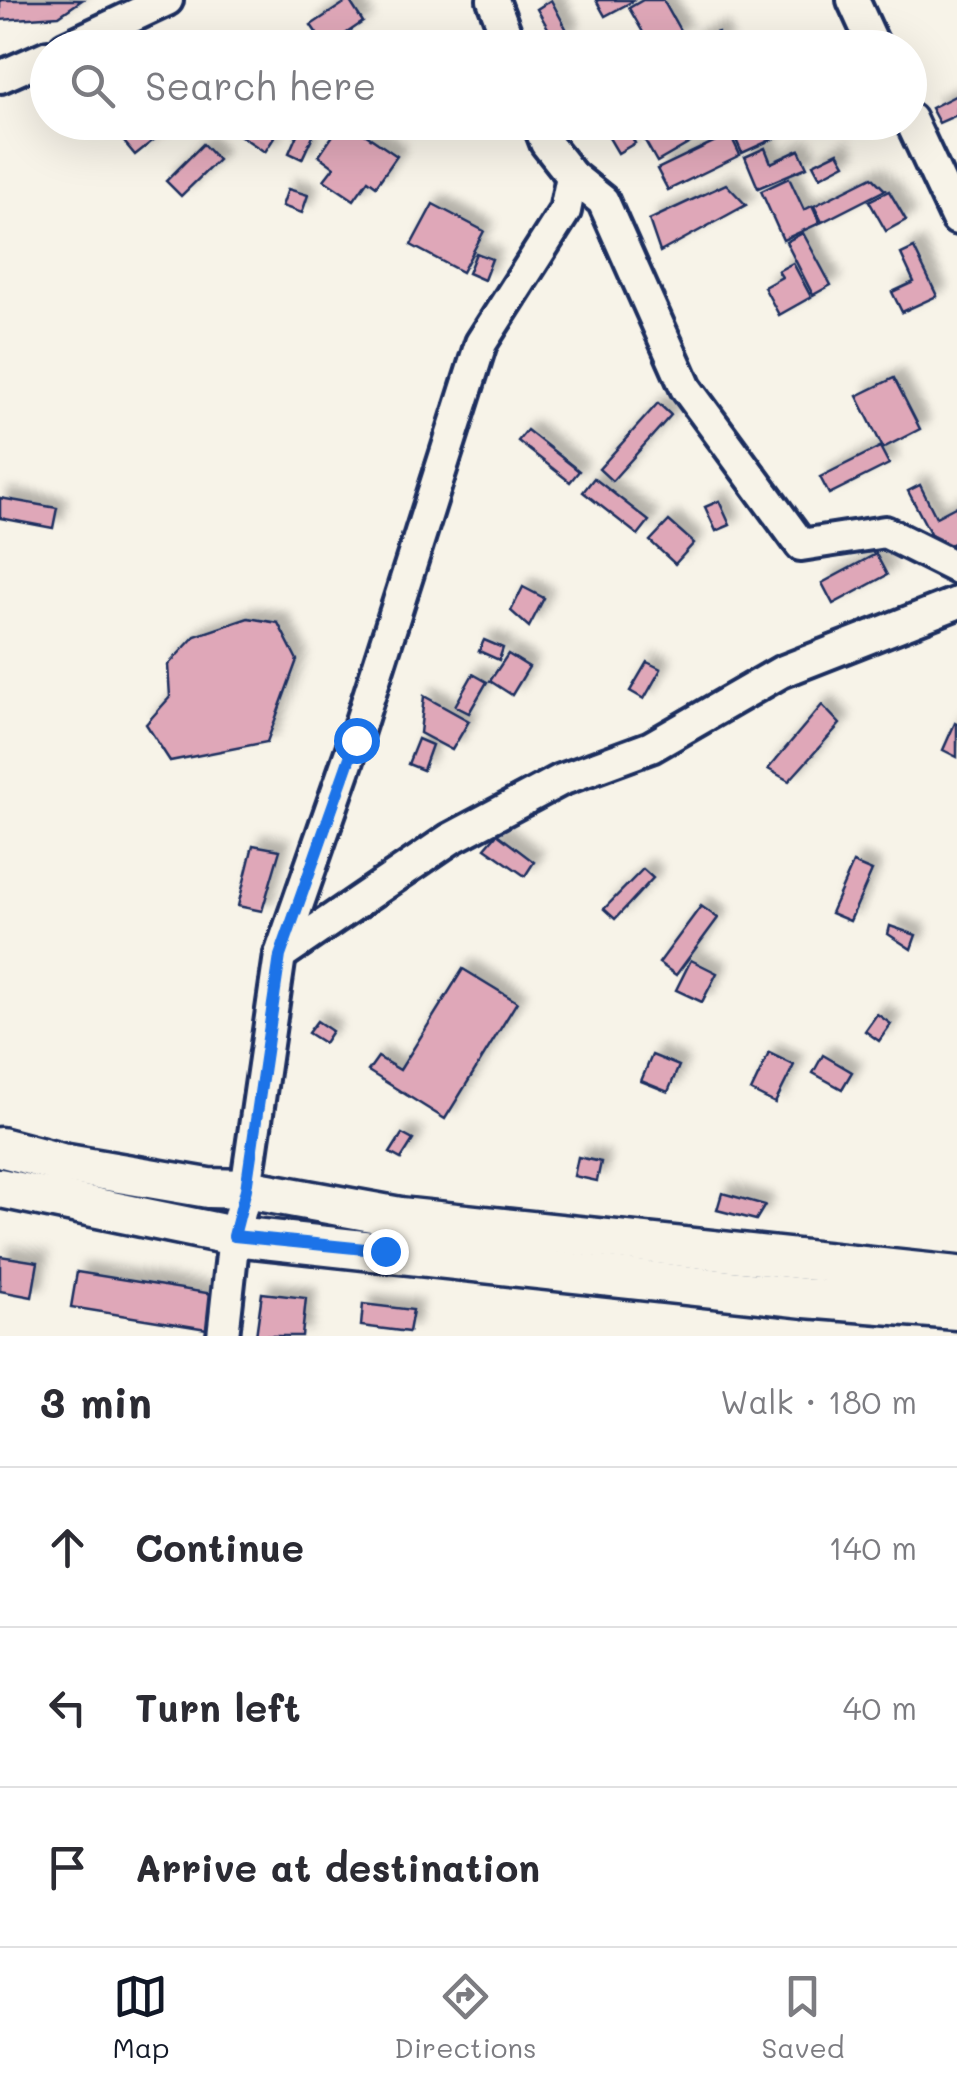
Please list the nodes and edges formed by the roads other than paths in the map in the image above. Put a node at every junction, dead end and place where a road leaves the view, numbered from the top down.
1 (167, 0) edge
2 (493, 0) edge
3 (853, 0) edge
4 (103, 30) edge
5 (504, 30) edge
6 (867, 30) edge
7 (30, 64) edge
8 (0, 77) edge
9 (545, 140) edge
10 (920, 140) edge
11 (572, 176) junction
12 (957, 219) edge
13 (957, 568) edge
14 (957, 603) edge
15 (280, 956) junction
16 (0, 1147) edge
17 (0, 1188) edge
18 (246, 1189) junction
19 (234, 1236) junction
20 (957, 1276) edge
21 (957, 1310) edge
22 (223, 1336) edge

1 - 4 street
2 - 5 street
3 - 6 street
7 - 8 street
9 - 11 street
10 - 12 street
11 - 13 street
11 - 15 street
14 - 15 street
15 - 18 street
16 - 18 street
17 - 19 street
18 - 19 street
18 - 20 street
19 - 21 street
19 - 22 street

